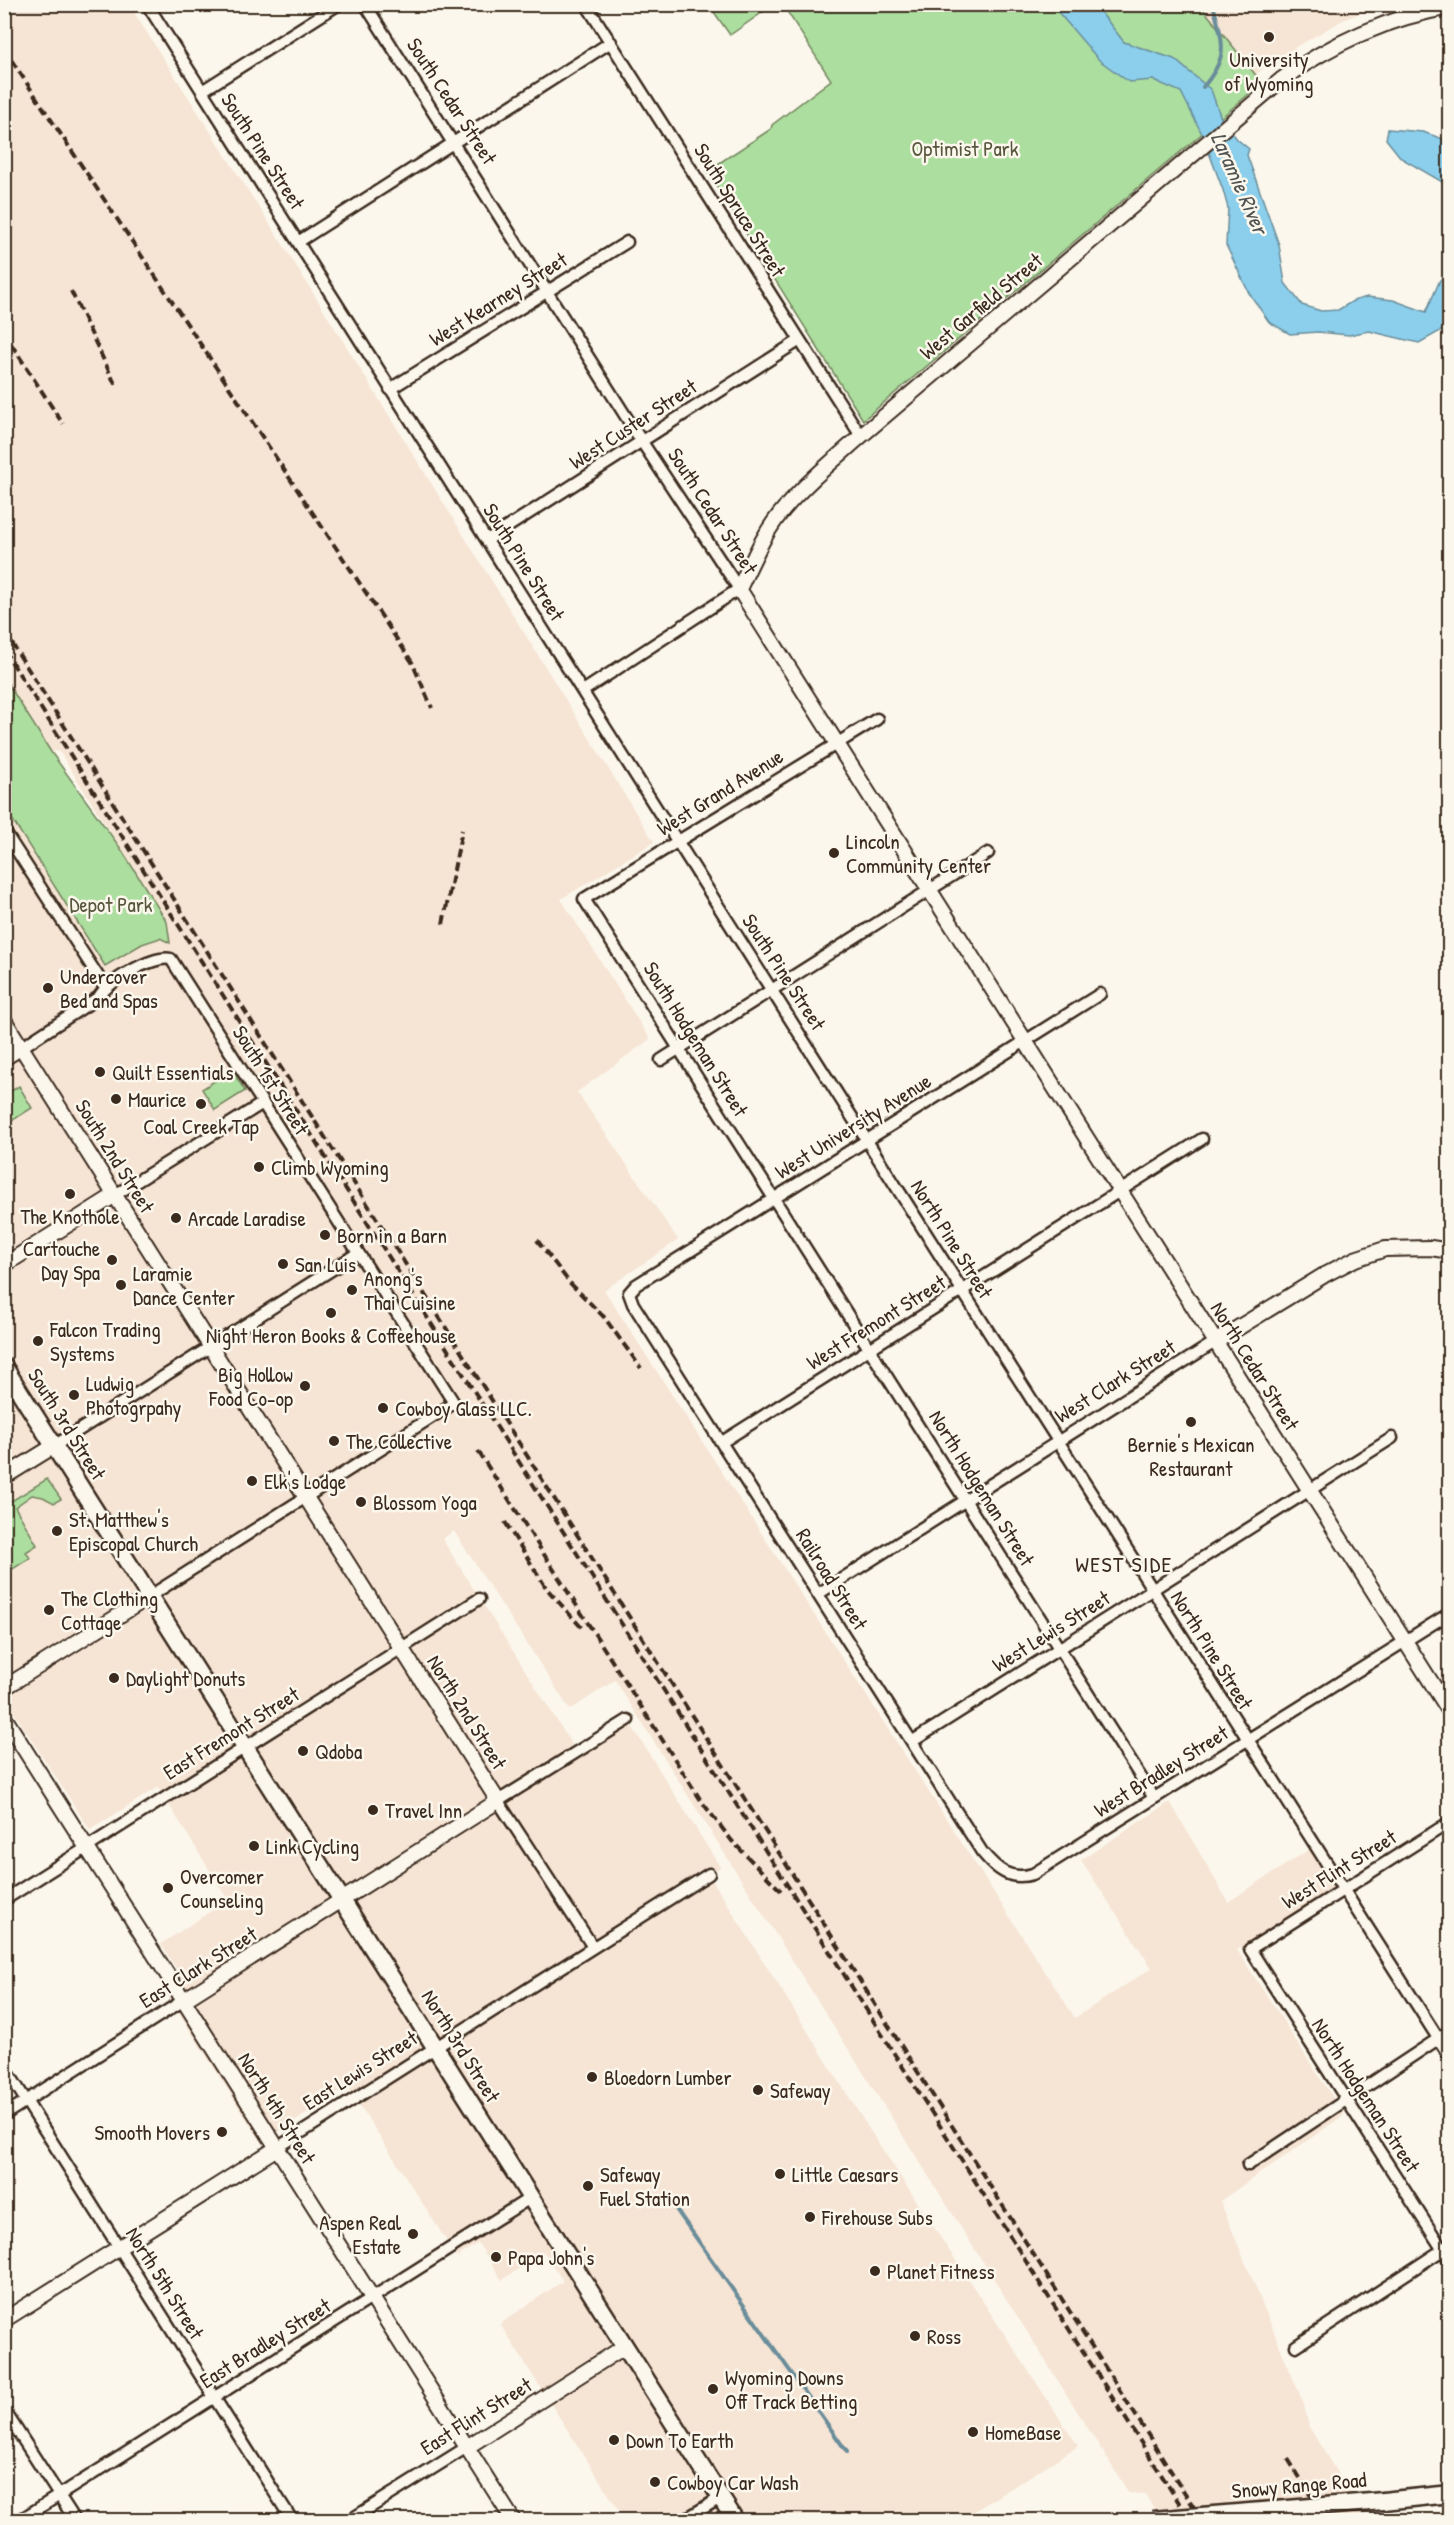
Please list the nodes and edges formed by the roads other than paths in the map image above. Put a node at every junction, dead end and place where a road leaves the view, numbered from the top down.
1 (147, 4) edge
2 (339, 4) edge
3 (365, 4) edge
4 (586, 4) edge
5 (1449, 7) edge
6 (610, 42) junction
7 (202, 92) junction
8 (453, 143) junction
9 (298, 242) junction
10 (627, 242) dead end
11 (548, 290) junction
12 (800, 340) junction
13 (390, 389) junction
14 (861, 435) junction
15 (642, 442) junction
16 (487, 540) junction
17 (739, 589) junction
18 (583, 691) junction
19 (877, 719) dead end
20 (835, 743) junction
21 (4, 831) edge
22 (677, 842) junction
23 (8, 843) edge
24 (988, 854) dead end
25 (930, 891) junction
26 (584, 899) joint
27 (105, 987) junction
28 (773, 990) junction
29 (1100, 994) dead end
30 (4, 1020) edge
31 (1024, 1041) junction
32 (22, 1047) junction
33 (680, 1049) junction
34 (4, 1058) edge
35 (661, 1060) dead end
36 (263, 1103) junction
37 (1202, 1139) dead end
38 (867, 1140) junction
39 (1120, 1192) junction
40 (115, 1195) junction
41 (775, 1199) junction
42 (1449, 1251) edge
43 (358, 1253) junction
44 (4, 1265) edge
45 (961, 1292) junction
46 (629, 1293) joint
47 (1215, 1342) junction
48 (211, 1347) junction
49 (870, 1348) junction
50 (4, 1367) edge
51 (1392, 1438) dead end
52 (722, 1442) junction
53 (1058, 1442) junction
54 (54, 1446) junction
55 (4, 1477) edge
56 (1309, 1491) junction
57 (306, 1497) junction
58 (966, 1499) junction
59 (1152, 1590) junction
60 (818, 1594) junction
61 (150, 1596) junction
62 (479, 1599) dead end
63 (1449, 1613) edge
64 (1404, 1641) junction
65 (402, 1648) junction
66 (1060, 1648) junction
67 (4, 1688) edge
68 (1449, 1712) edge
69 (4, 1717) edge
70 (628, 1720) dead end
71 (1247, 1740) junction
72 (913, 1741) junction
73 (245, 1747) junction
74 (1154, 1798) junction
75 (498, 1801) junction
76 (1449, 1822) edge
77 (87, 1847) junction
78 (709, 1874) dead end
79 (1012, 1876) joint
80 (1343, 1889) junction
81 (4, 1900) edge
82 (341, 1900) junction
83 (593, 1947) junction
84 (1250, 1948) joint
85 (184, 2000) junction
86 (1449, 2031) edge
87 (1438, 2039) junction
88 (435, 2048) junction
89 (1449, 2057) edge
90 (4, 2066) edge
91 (1345, 2099) junction
92 (26, 2100) junction
93 (4, 2115) edge
94 (277, 2148) junction
95 (1248, 2165) dead end
96 (530, 2198) junction
97 (1446, 2247) edge
98 (119, 2248) junction
99 (1449, 2261) edge
100 (372, 2298) junction
101 (4, 2320) edge
102 (624, 2346) junction
103 (1296, 2346) dead end
104 (214, 2398) junction
105 (4, 2410) edge
106 (466, 2447) junction
107 (1449, 2494) edge
108 (59, 2496) junction
109 (720, 2498) junction
110 (20, 2520) edge
111 (75, 2520) edge
112 (292, 2520) edge
113 (350, 2520) edge
114 (513, 2520) edge
115 (684, 2520) edge
116 (735, 2520) edge
117 (1153, 2520) edge

1 - 7 street, South Pine Street
2 - 7 street
3 - 8 street, South Cedar Street
4 - 6 street, South Spruce Street
5 - 14 street, West Garfield Street
6 - 8 street
6 - 12 street, South Spruce Street
7 - 9 street, South Pine Street
8 - 9 street
8 - 11 street, South Cedar Street
9 - 13 street, South Pine Street
10 - 11 street, West Kearney Street
11 - 13 street, West Kearney Street
11 - 15 street, South Cedar Street
12 - 14 street, South Spruce Street
12 - 15 street, West Custer Street
13 - 16 street, South Pine Street
14 - 17 street, West Garfield Street
15 - 16 street, West Custer Street
15 - 17 street, South Cedar Street
16 - 18 street, South Pine Street
17 - 18 street, West Garfield Street
17 - 20 street, South Cedar Street
18 - 22 street, South Pine Street
19 - 20 street, West Grand Avenue
20 - 22 street, West Grand Avenue
20 - 25 street, South Cedar Street
21 - 23 street
22 - 26 street, West Grand Avenue
22 - 28 street, South Pine Street
23 - 27 street
24 - 25 street
25 - 28 street
25 - 31 street, South Cedar Street
26 - 33 street, South Hodgeman Street
27 - 32 street
27 - 36 street, South 1st Street
28 - 33 street
28 - 38 street, South Pine Street
29 - 31 street, West University Avenue
30 - 32 street, South 2nd Street
31 - 38 street, West University Avenue
31 - 39 street, North Cedar Street
32 - 34 street
32 - 40 street, South 2nd Street
33 - 35 street
33 - 41 street, South Hodgeman Street
36 - 40 street
36 - 43 street, South 1st Street
37 - 39 street, West Fremont Street
38 - 41 street, West University Avenue
38 - 45 street, North Pine Street
39 - 45 street, West Fremont Street
39 - 47 street, North Cedar Street
40 - 44 street
40 - 48 street, South 2nd Street
41 - 46 street, West University Avenue
41 - 49 street, North Hodgeman Street
42 - 47 street, West Clark Street
43 - 48 street
43 - 57 street, South 1st Street
45 - 49 street, West Fremont Street
45 - 53 street, North Pine Street
46 - 52 street, Railroad Street
47 - 53 street, West Clark Street
47 - 56 street, North Cedar Street
48 - 54 street
48 - 57 street, South 2nd Street
49 - 52 street, West Fremont Street
49 - 58 street, North Hodgeman Street
50 - 54 main road, South 3rd Street
51 - 56 street, West Lewis Street
52 - 60 street, Railroad Street
53 - 58 street, West Clark Street
53 - 59 street, North Pine Street
54 - 55 street
54 - 61 main road, South 3rd Street
56 - 59 street, West Lewis Street
56 - 64 street, North Cedar Street
57 - 61 street
57 - 65 street, North 2nd Street
58 - 60 street, West Clark Street
58 - 66 street, North Hodgeman Street
59 - 66 street, West Lewis Street
59 - 71 street, North Pine Street
60 - 72 street, Railroad Street
61 - 67 street
61 - 73 main road, North 3rd Street
62 - 65 street, East Fremont Street
63 - 64 street, West Bradley Street
64 - 68 street, North Cedar Street
64 - 71 street, West Bradley Street
65 - 73 street, East Fremont Street
65 - 75 street, North 2nd Street
66 - 72 street, West Lewis Street
66 - 74 street, North Hodgeman Street
69 - 77 street, North 4th Street
70 - 75 street, East Clark Street
71 - 74 street, West Bradley Street
71 - 80 street, North Pine Street
72 - 79 street, Railroad Street
73 - 77 street, East Fremont Street
73 - 82 main road, North 3rd Street
74 - 79 street, West Bradley Street
75 - 82 street, East Clark Street
75 - 83 street, North 2nd Street
76 - 80 street, West Flint Street
77 - 81 street, East Fremont Street
77 - 85 street, North 4th Street
78 - 83 street, East Lewis Street
80 - 84 street, West Flint Street
80 - 87 street, North Pine Street
82 - 85 street, East Clark Street
82 - 88 main road, North 3rd Street
83 - 88 street, East Lewis Street
84 - 91 street, North Hodgeman Street
85 - 92 street, East Clark Street
85 - 94 street, North 4th Street
86 - 87 street
87 - 89 street, North Pine Street
87 - 91 street
88 - 94 street, East Lewis Street
88 - 96 main road, North 3rd Street
90 - 92 street, North 5th Street
91 - 95 street
91 - 97 street, North Hodgeman Street
92 - 93 street, East Clark Street
92 - 98 street, North 5th Street
94 - 98 street, East Lewis Street
94 - 100 street, North 4th Street
96 - 100 street, East Bradley Street
96 - 102 main road, North 3rd Street
97 - 99 street, North Hodgeman Street
97 - 103 street
98 - 101 street, East Lewis Street
98 - 104 street, North 5th Street
100 - 104 street, East Bradley Street
100 - 106 street, North 4th Street
102 - 106 street, East Flint Street
102 - 109 main road, North 3rd Street
104 - 108 street, East Bradley Street
104 - 112 street, North 5th Street
105 - 108 street
106 - 113 street, East Flint Street
106 - 114 street, North 4th Street
107 - 117 main road, Snowy Range Road, bridge
108 - 110 street, East Bradley Street
108 - 111 street
109 - 115 street
109 - 116 main road, North 3rd Street

